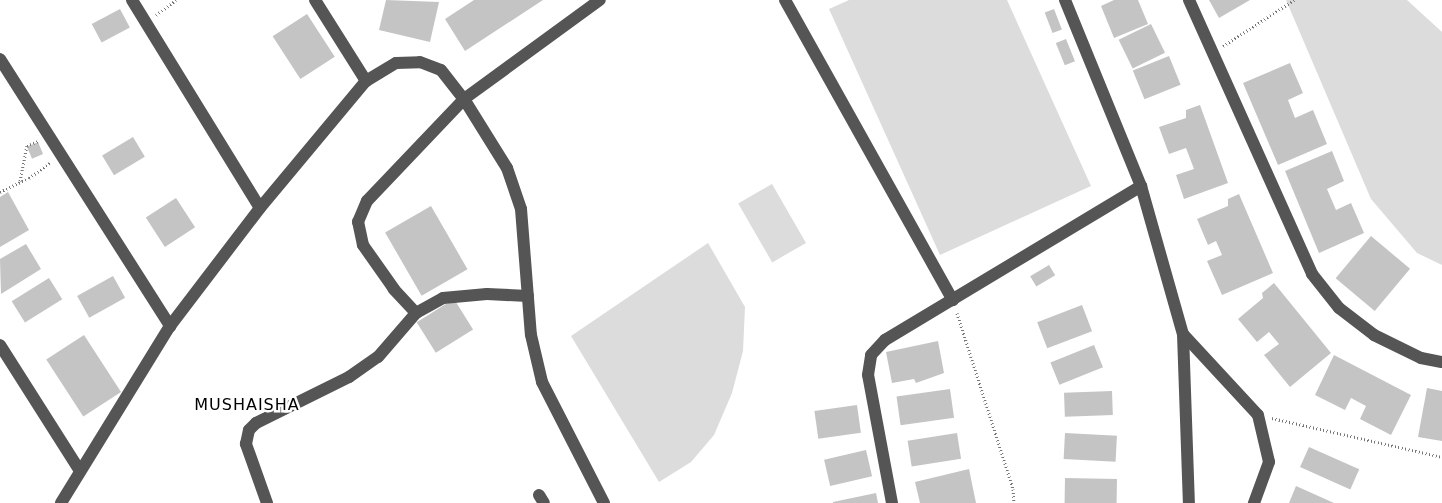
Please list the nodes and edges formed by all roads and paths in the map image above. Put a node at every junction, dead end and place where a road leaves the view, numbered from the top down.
1 (132, 0) edge
2 (176, 0) edge
3 (315, 0) edge
4 (600, 0) edge
5 (785, 0) edge
6 (1065, 0) edge
7 (1189, 0) edge
8 (1294, 0) edge
9 (146, 23) junction
10 (1213, 53) junction
11 (0, 59) edge
12 (366, 81) junction
13 (464, 99) junction
14 (49, 135) junction
15 (60, 152) junction
16 (20, 182) junction
17 (1141, 186) junction
18 (0, 192) edge
19 (260, 208) junction
20 (528, 296) junction
21 (953, 300) junction
22 (416, 313) junction
23 (170, 326) junction
24 (1183, 334) junction
25 (0, 345) edge
26 (1442, 362) edge
27 (1258, 415) junction
28 (1442, 457) edge
29 (80, 471) junction
30 (61, 503) edge
31 (268, 503) edge
32 (604, 503) edge
33 (892, 503) edge
34 (1014, 503) edge
35 (1189, 503) edge
36 (1254, 503) edge

1 - 9 street
2 - 9 path
3 - 12 street
4 - 13 street
5 - 21 street
6 - 17 street
7 - 10 street
8 - 10 path
9 - 19 street
10 - 26 street
11 - 14 street
12 - 13 street
12 - 19 street
13 - 20 street
13 - 22 street
14 - 15 street
14 - 16 path
15 - 16 path
15 - 23 street
16 - 18 path
17 - 21 street
17 - 24 street
19 - 23 street
20 - 22 street
20 - 32 street
21 - 33 street
21 - 34 path
22 - 31 street
23 - 29 street
24 - 27 street
24 - 35 street
25 - 29 street
27 - 28 path
27 - 36 street
29 - 30 street

